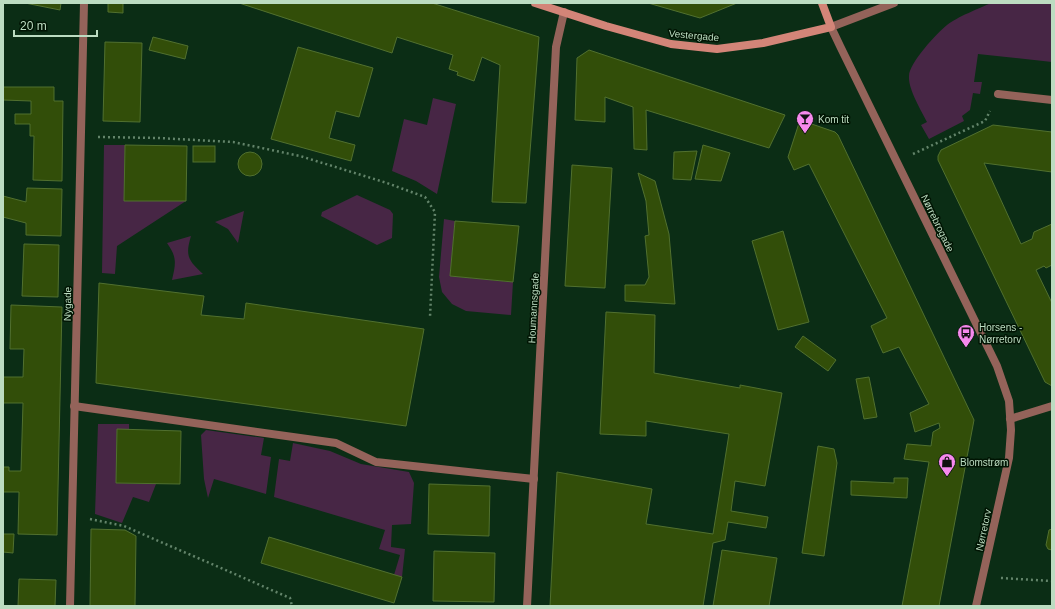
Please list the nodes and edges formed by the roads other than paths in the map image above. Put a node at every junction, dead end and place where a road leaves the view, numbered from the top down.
1 (84, 3) edge
2 (535, 3) edge
3 (822, 3) edge
4 (894, 3) edge
5 (564, 12) junction
6 (832, 27) junction
7 (998, 94) road end
8 (1052, 100) edge
9 (74, 406) junction
10 (1052, 406) edge
11 (1010, 419) junction
12 (1009, 458) joint
13 (534, 479) junction
14 (70, 606) edge
15 (527, 606) edge
16 (976, 606) edge

1 - 9 street, Nygade
2 - 5 main road, Vestergade
3 - 6 main road, Nørrebrogade
4 - 6 street
5 - 6 main road, Vestergade
5 - 13 street, Houmannsgade
6 - 11 street, Nørrebrogade
7 - 8 street
9 - 13 street
9 - 14 street, Nygade
10 - 11 street
11 - 12 street, Nørrebrogade
12 - 16 street, Nørretorv
13 - 15 street, Houmannsgade

